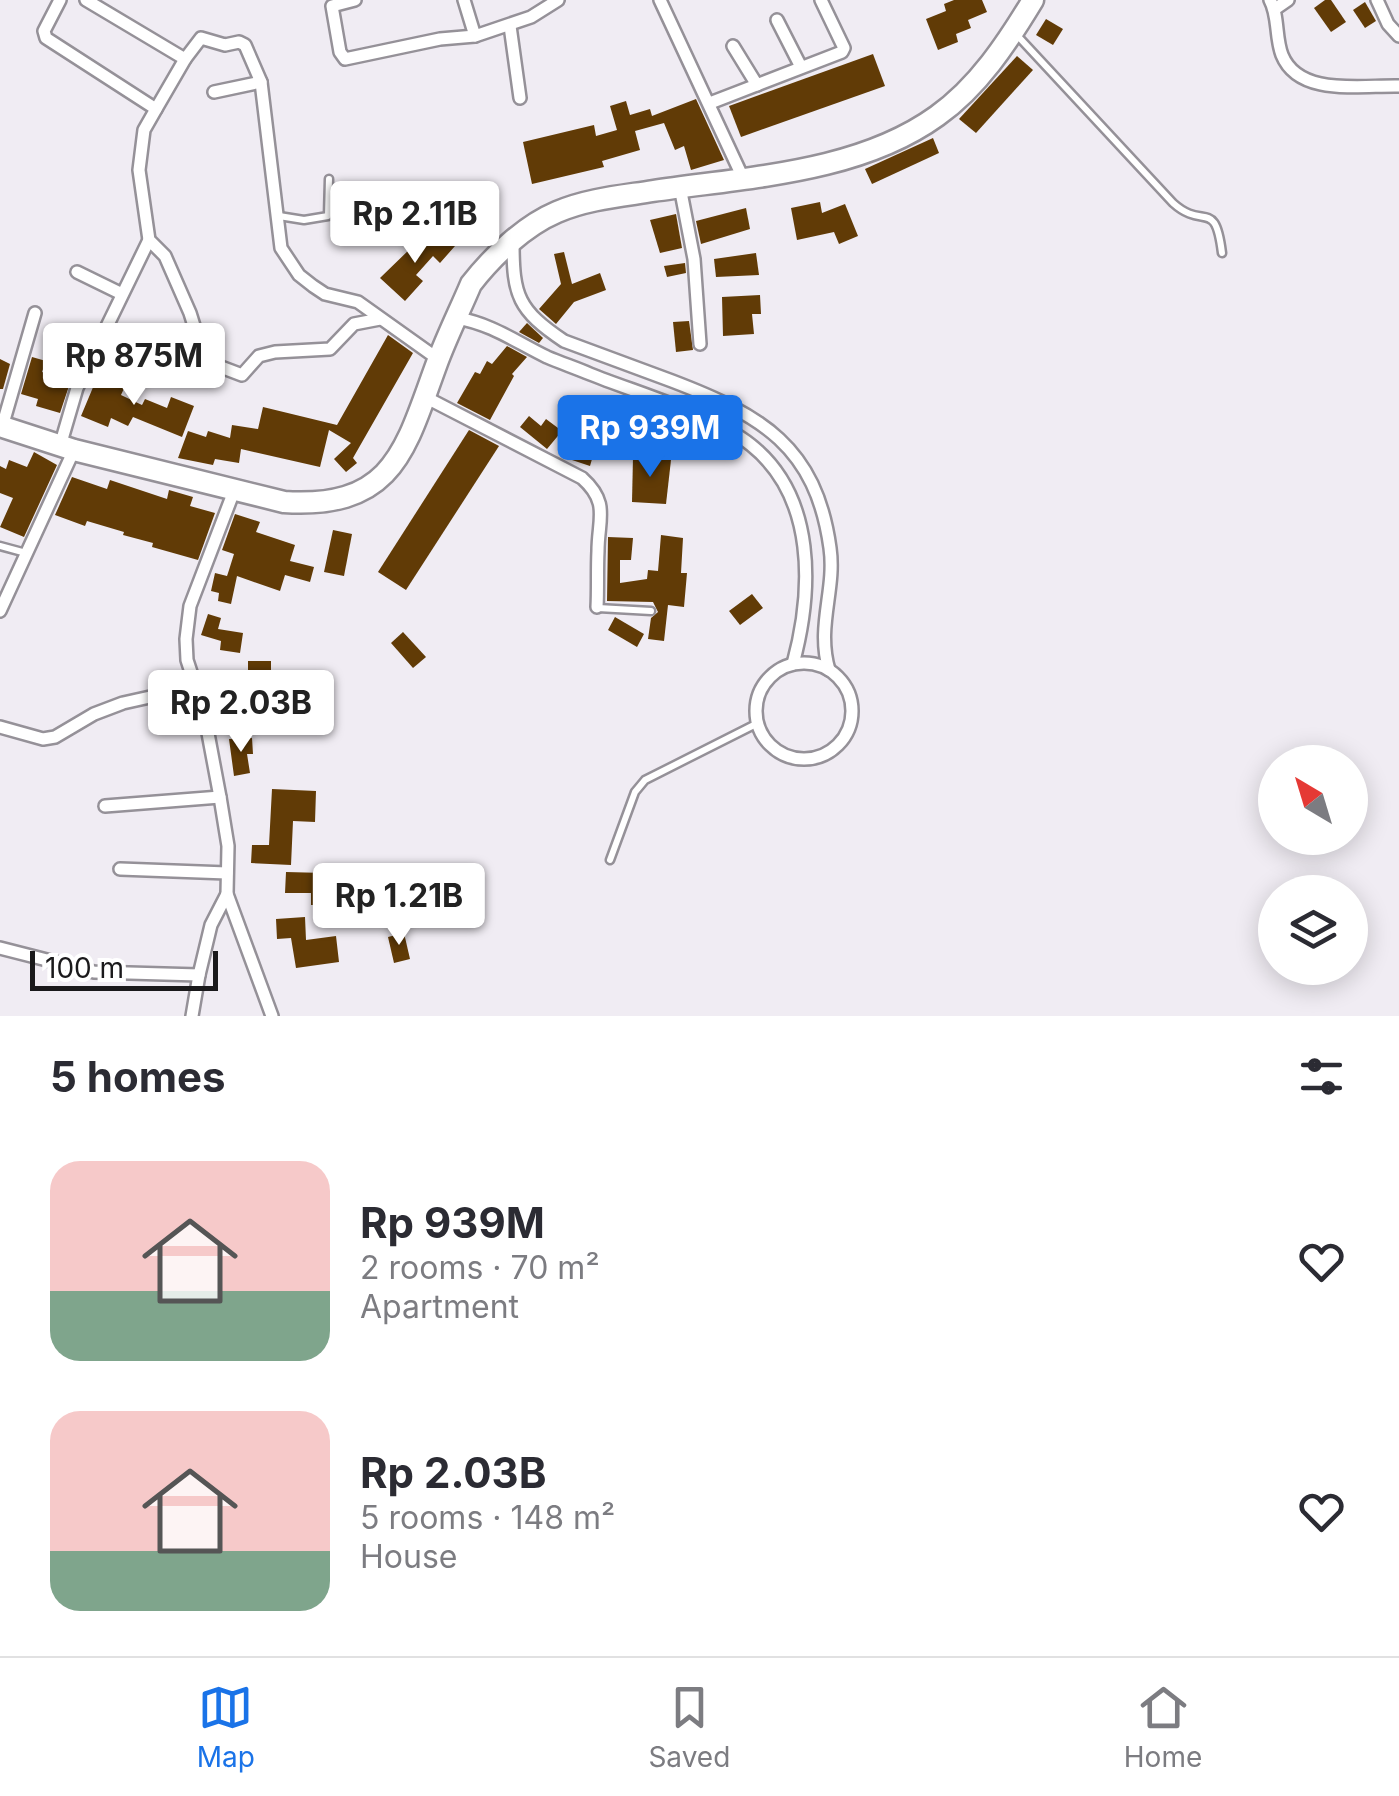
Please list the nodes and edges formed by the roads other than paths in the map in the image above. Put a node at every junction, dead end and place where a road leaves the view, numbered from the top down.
1 (60, 0) edge
2 (86, 0) edge
3 (355, 0) edge
4 (464, 0) edge
5 (558, 0) edge
6 (660, 0) edge
7 (821, 0) edge
8 (1032, 0) edge
9 (1288, 0) edge
10 (1378, 0) edge
11 (332, 3) edge
12 (1272, 4) edge
13 (778, 20) dead end
14 (510, 26) junction
15 (1014, 32) junction
16 (476, 36) junction
17 (1399, 36) edge
18 (733, 46) dead end
19 (186, 59) junction
20 (801, 67) junction
21 (261, 82) junction
22 (757, 84) junction
23 (1399, 86) edge
24 (214, 92) dead end
25 (520, 98) dead end
26 (710, 103) junction
27 (156, 109) junction
28 (329, 178) dead end
29 (743, 178) junction
30 (680, 187) junction
31 (278, 216) junction
32 (149, 240) junction
33 (512, 242) junction
34 (1222, 254) dead end
35 (77, 272) dead end
36 (122, 294) junction
37 (35, 313) dead end
38 (457, 318) junction
39 (380, 319) junction
40 (700, 344) dead end
41 (438, 359) junction
42 (426, 397) junction
43 (1, 426) edge
44 (67, 448) junction
45 (234, 491) junction
46 (0, 546) edge
47 (27, 554) junction
48 (597, 608) joint
49 (0, 611) edge
50 (651, 612) dead end
51 (793, 664) junction
52 (830, 670) junction
53 (195, 687) junction
54 (758, 723) junction
55 (0, 727) edge
56 (220, 797) junction
57 (105, 806) dead end
58 (610, 860) dead end
59 (120, 868) dead end
60 (227, 874) junction
61 (227, 894) junction
62 (0, 948) edge
63 (199, 974) junction
64 (192, 1016) edge
65 (272, 1016) edge

1 - 27 street
2 - 19 street
3 - 11 street
4 - 16 street
5 - 14 street
6 - 26 street
7 - 20 street
8 - 15 highway
9 - 12 street
10 - 17 street
11 - 16 street
12 - 23 street
13 - 20 street
14 - 16 street
14 - 25 street
15 - 29 highway
15 - 34 lane
18 - 22 street
19 - 21 street
19 - 27 street
20 - 22 street
21 - 24 street
21 - 31 street
22 - 26 street
26 - 29 street
27 - 32 street
28 - 31 lane
29 - 30 highway
30 - 33 highway
30 - 40 street
31 - 39 street
32 - 36 street
32 - 39 street
33 - 38 highway
33 - 52 street
35 - 36 street
36 - 44 street
37 - 43 street
38 - 41 highway
38 - 51 street
39 - 41 street
41 - 42 highway
42 - 45 highway
42 - 48 street
43 - 44 highway
44 - 45 highway
44 - 47 street
45 - 53 street
46 - 47 lane
47 - 49 street
48 - 50 lane
51 - 52 street
51 - 54 street
52 - 54 street
53 - 55 street
53 - 56 street
54 - 58 lane
56 - 57 street
56 - 60 street
59 - 60 street
60 - 61 street
61 - 63 street
61 - 65 street
62 - 63 street
63 - 64 street

